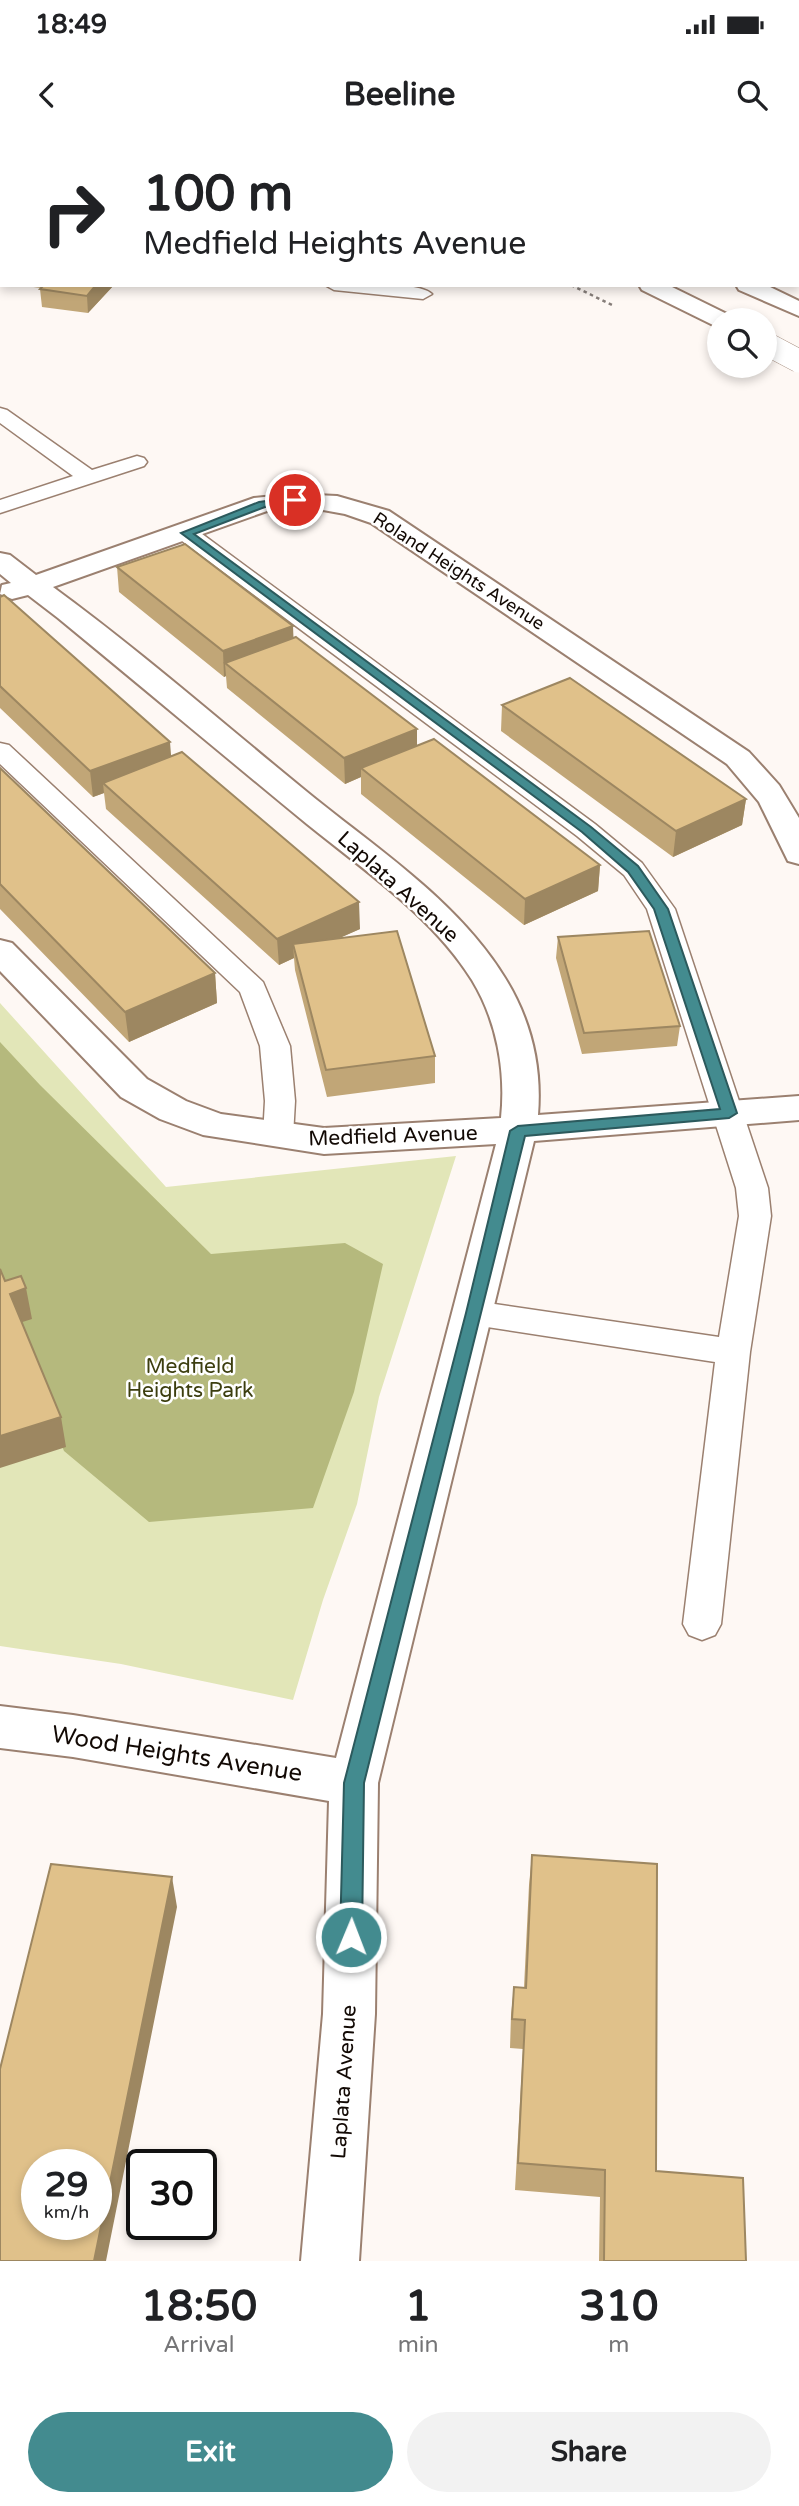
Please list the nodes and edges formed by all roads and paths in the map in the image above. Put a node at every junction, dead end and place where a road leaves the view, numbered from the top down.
1 (354, 287) edge
2 (654, 287) edge
3 (751, 287) edge
4 (422, 294) dead end
5 (799, 309) edge
6 (707, 313) edge
7 (777, 349) edge
8 (799, 361) edge
9 (0, 414) edge
10 (137, 462) dead end
11 (89, 477) junction
12 (0, 507) edge
13 (186, 533) junction
14 (0, 561) edge
15 (15, 590) edge
16 (0, 750) edge
17 (799, 854) edge
18 (0, 951) edge
19 (799, 1108) edge
20 (729, 1113) junction
21 (518, 1131) junction
22 (278, 1136) junction
23 (474, 1313) junction
24 (733, 1352) junction
25 (702, 1624) dead end
26 (0, 1727) edge
27 (354, 1783) junction
28 (330, 2261) edge

1 - 4 lane
2 - 6 main road
3 - 5 main road
7 - 8 main road, bridge
9 - 11 lane
10 - 11 lane
11 - 12 lane
13 - 15 main road, Roland Heights Avenue
13 - 17 main road, Roland Heights Avenue
13 - 20 lane
14 - 15 main road, Laplata Avenue
15 - 21 main road, Laplata Avenue
16 - 22 lane
18 - 22 main road, Medfield Avenue
19 - 20 main road, Medfield Avenue
20 - 21 main road, Medfield Avenue
20 - 24 lane
21 - 22 main road, Medfield Avenue
21 - 23 main road, Laplata Avenue
23 - 24 lane
23 - 27 main road, Laplata Avenue
24 - 25 lane
26 - 27 main road, Wood Heights Avenue
27 - 28 main road, Laplata Avenue

